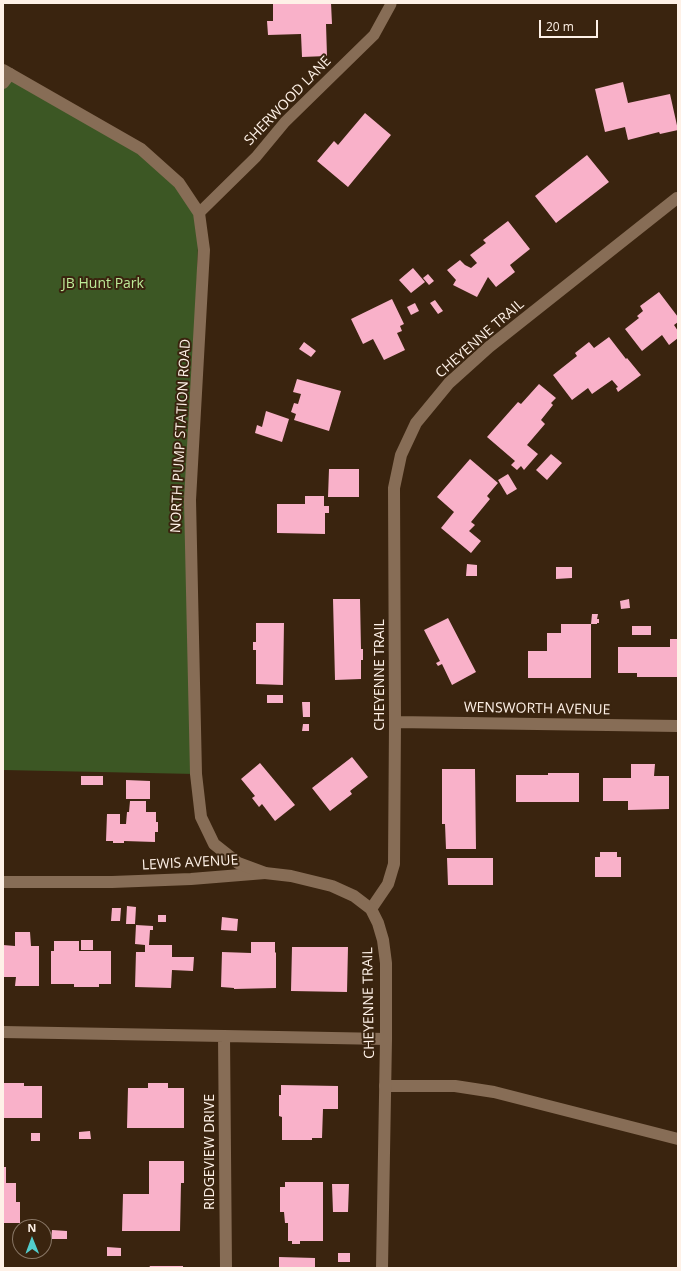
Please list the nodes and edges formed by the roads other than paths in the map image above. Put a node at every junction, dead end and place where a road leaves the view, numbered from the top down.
1 (391, 4) edge
2 (5, 75) edge
3 (677, 198) dead end
4 (199, 213) junction
5 (395, 722) junction
6 (678, 726) edge
7 (265, 873) junction
8 (3, 882) edge
9 (371, 909) junction
10 (3, 1032) edge
11 (224, 1036) junction
12 (386, 1039) junction
13 (385, 1086) junction
14 (678, 1139) edge
15 (226, 1268) edge
16 (382, 1268) edge

1 - 4 lane, SHERWOOD LANE
2 - 4 street, NORTH PUMP STATION ROAD
3 - 5 street, CHEYENNE TRAIL
4 - 7 street, NORTH PUMP STATION ROAD
5 - 6 street, WENSWORTH AVENUE
5 - 9 street, CHEYENNE TRAIL
7 - 8 street, LEWIS AVENUE
7 - 9 street, LEWIS AVENUE
9 - 12 street, CHEYENNE TRAIL
10 - 11 street
11 - 12 street
11 - 15 street, RIDGEVIEW DRIVE
12 - 13 street, CHEYENNE TRAIL
13 - 14 street
13 - 16 street, CHEYENNE TRAIL

